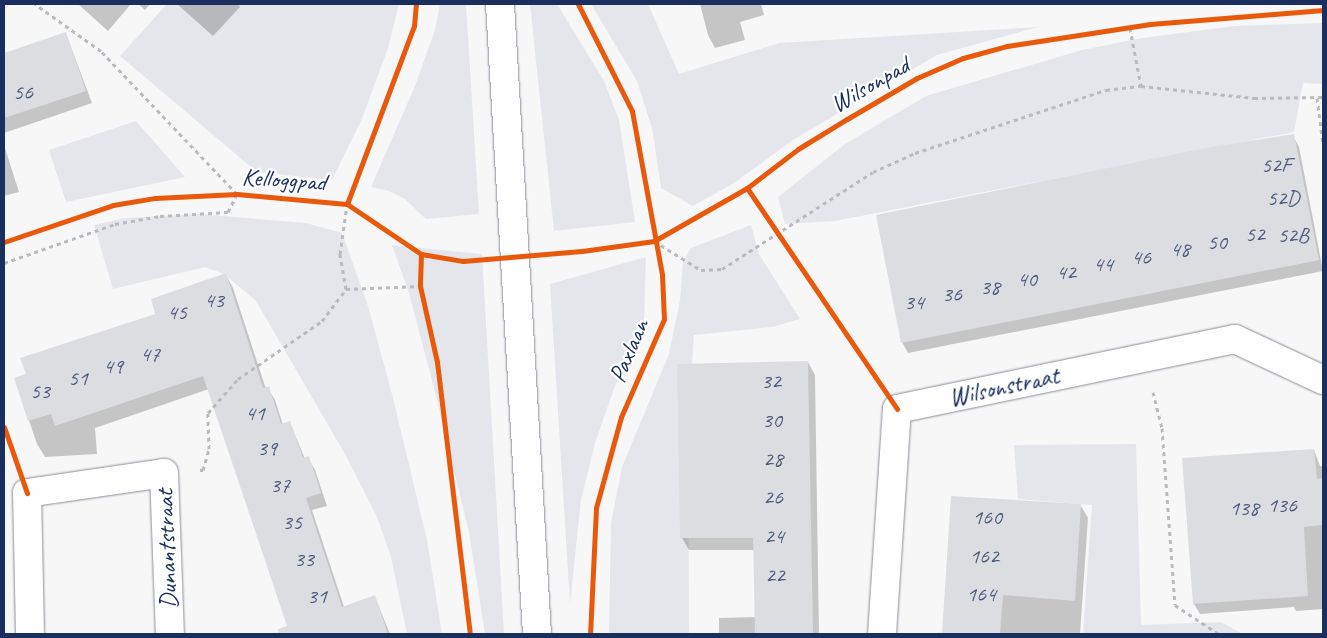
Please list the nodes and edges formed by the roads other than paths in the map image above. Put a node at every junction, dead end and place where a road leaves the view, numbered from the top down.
1 (500, 4) edge
2 (1323, 380) edge
3 (30, 634) edge
4 (170, 634) edge
5 (537, 634) edge
6 (882, 634) edge

1 - 5 street
2 - 6 street, Wilsonstraat
3 - 4 street, Dunantstraat

